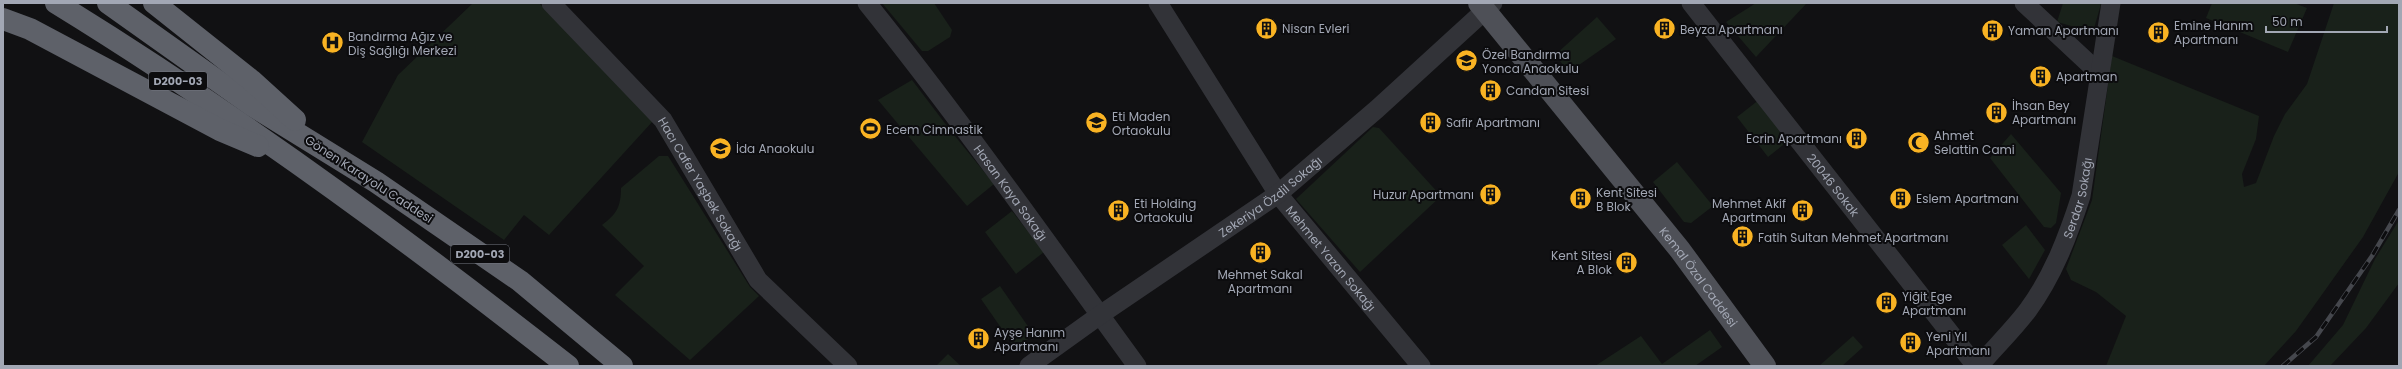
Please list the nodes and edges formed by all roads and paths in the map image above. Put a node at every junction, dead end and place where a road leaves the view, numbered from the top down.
1 (56, 3) edge
2 (108, 3) edge
3 (154, 3) edge
4 (551, 3) edge
5 (867, 3) edge
6 (1158, 3) edge
7 (1691, 3) edge
8 (2024, 3) edge
9 (2112, 3) edge
10 (1486, 5) edge
11 (3, 19) edge
12 (2100, 74) junction
13 (330, 152) junction
14 (297, 163) junction
15 (1278, 194) junction
16 (1100, 315) junction
17 (568, 366) edge
18 (622, 366) edge
19 (848, 366) edge
20 (1029, 366) edge
21 (1137, 366) edge
22 (1421, 366) edge
23 (1765, 366) edge
24 (1976, 366) edge
25 (1979, 366) edge

1 - 14 highway, D200-03
2 - 13 highway, Gönen Karayolu Caddesi / D200-03
3 - 13 highway
4 - 19 street, Hacı Cafer Yaşbek Sokağı
5 - 16 street, Hasan Kaya Sokağı
6 - 15 street, Mehmet Yazan Sokağı
7 - 24 street, 20046 Sokak
8 - 12 street
9 - 12 street, Serdar Sokağı
10 - 15 street, Zekeriya Özdil Sokağı
10 - 23 main road, Kemal Özal Caddesi
11 - 14 highway
12 - 25 street, Serdar Sokağı
13 - 18 highway, Gönen Karayolu Caddesi / D200-03
14 - 17 highway, D200-03
15 - 16 street, Zekeriya Özdil Sokağı
15 - 22 street, Mehmet Yazan Sokağı
16 - 20 street, Zekeriya Özdil Sokağı
16 - 21 street, Hasan Kaya Sokağı

